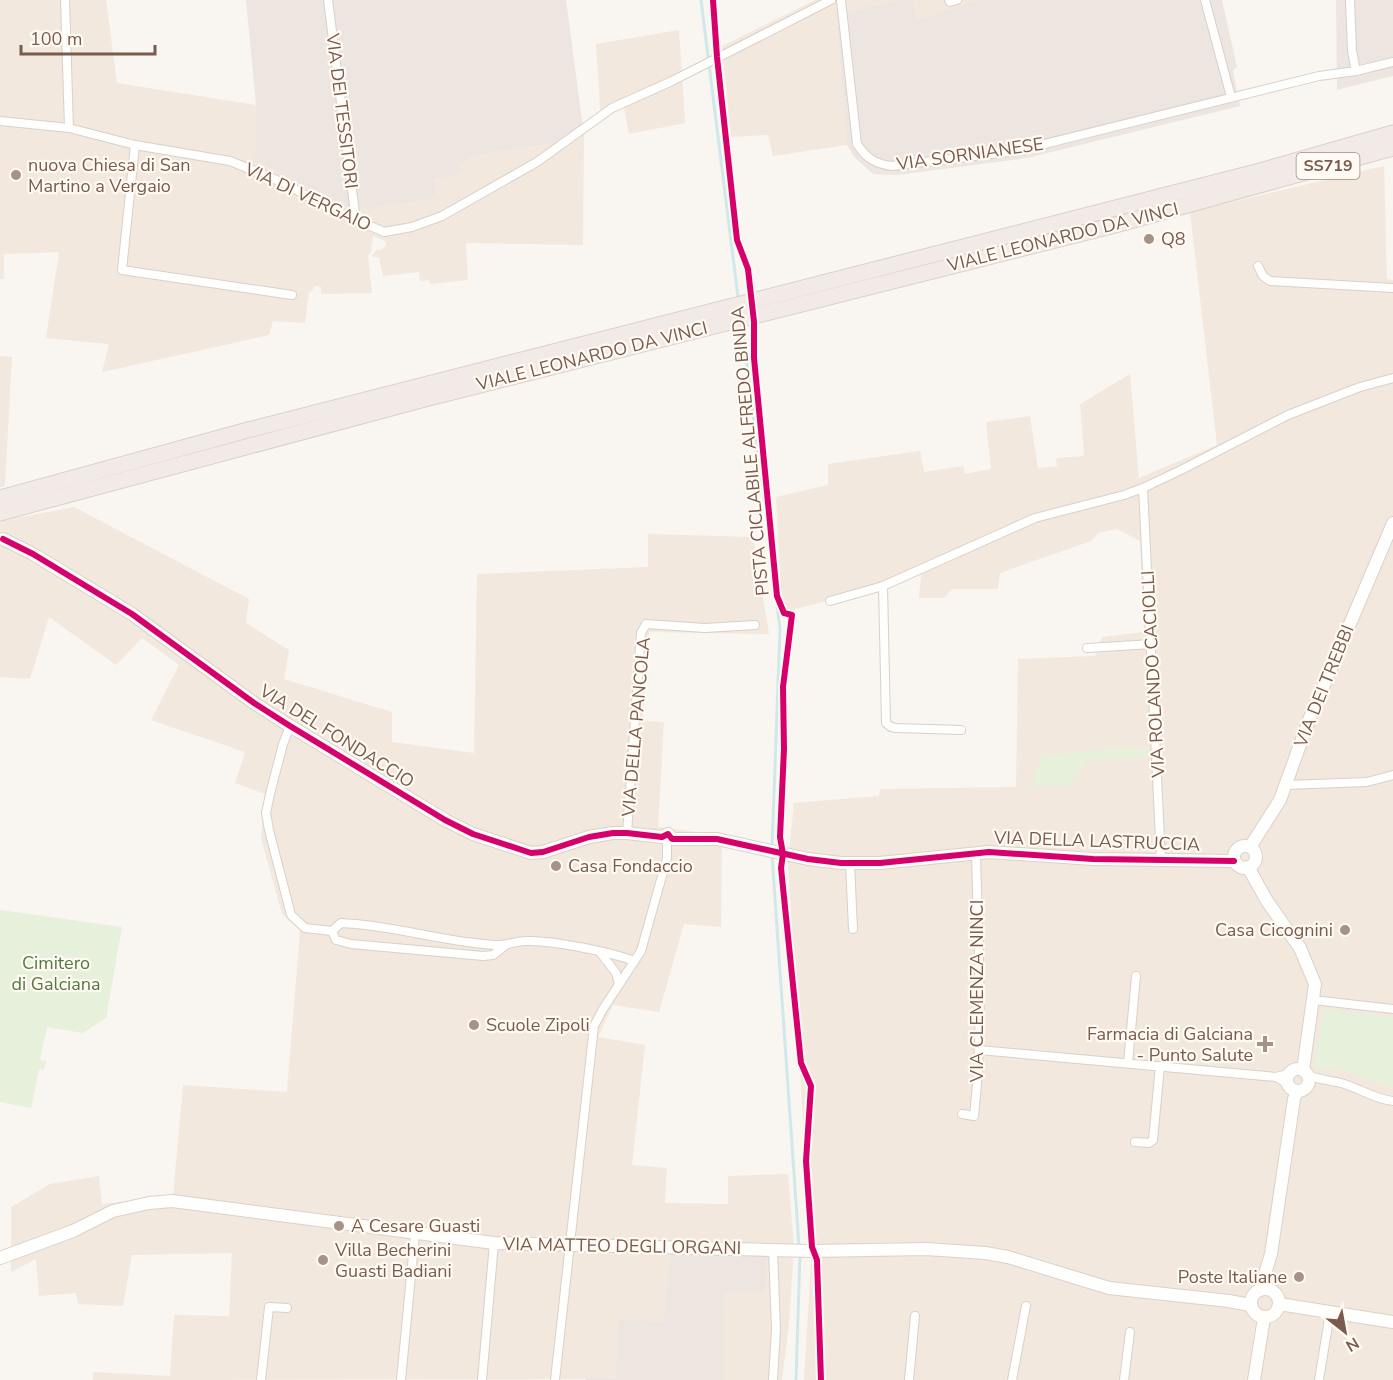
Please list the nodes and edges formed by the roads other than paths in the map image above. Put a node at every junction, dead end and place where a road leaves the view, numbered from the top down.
1 (65, 0) edge
2 (328, 0) edge
3 (831, 0) edge
4 (841, 0) edge
5 (949, 0) edge
6 (957, 0) edge
7 (1205, 0) edge
8 (1350, 0) edge
9 (1393, 62) edge
10 (1356, 71) junction
11 (1231, 97) junction
12 (0, 121) edge
13 (69, 128) junction
14 (1393, 133) edge
15 (135, 145) junction
16 (1390, 149) edge
17 (356, 221) junction
18 (1258, 266) dead end
19 (1393, 288) edge
20 (292, 295) dead end
21 (1393, 378) edge
22 (1143, 488) junction
23 (4, 504) edge
24 (1393, 523) edge
25 (1, 542) edge
26 (883, 586) junction
27 (830, 601) dead end
28 (755, 625) dead end
29 (1152, 644) junction
30 (1087, 648) dead end
31 (290, 726) junction
32 (961, 730) dead end
33 (1393, 775) edge
34 (1286, 785) junction
35 (627, 833) junction
36 (667, 840) junction
37 (1250, 847) junction
38 (780, 853) joint
39 (976, 853) junction
40 (1161, 860) junction
41 (1234, 861) junction
42 (850, 863) junction
43 (1248, 867) junction
44 (853, 928) dead end
45 (332, 931) junction
46 (487, 944) junction
47 (507, 944) junction
48 (600, 952) junction
49 (483, 956) junction
50 (634, 961) junction
51 (1136, 976) dead end
52 (619, 984) junction
53 (1313, 1000) junction
54 (1393, 1009) edge
55 (979, 1050) junction
56 (1128, 1064) junction
57 (1160, 1066) junction
58 (1296, 1079) junction
59 (1393, 1101) edge
60 (962, 1114) dead end
61 (1135, 1142) dead end
62 (415, 1234) junction
63 (494, 1243) junction
64 (570, 1244) junction
65 (773, 1250) junction
66 (0, 1258) edge
67 (1265, 1290) junction
68 (1251, 1305) junction
69 (1279, 1305) junction
70 (1026, 1306) dead end
71 (287, 1308) dead end
72 (1330, 1314) junction
73 (915, 1316) dead end
74 (1264, 1317) junction
75 (1393, 1322) edge
76 (1130, 1332) dead end
77 (261, 1380) edge
78 (401, 1380) edge
79 (482, 1380) edge
80 (555, 1380) edge
81 (773, 1380) edge
82 (909, 1380) edge
83 (1012, 1380) edge
84 (1124, 1380) edge
85 (1254, 1380) edge
86 (1318, 1380) edge

1 - 13 street
2 - 17 street, VIA DEI TESSITORI
3 - 17 street, VIA DI VERGAIO
4 - 11 street, VIA SORNIANESE
5 - 6 street
7 - 11 street
8 - 10 street
9 - 10 street, VIA SORNIANESE
10 - 11 street, VIA SORNIANESE
12 - 13 street, VIA DI VERGAIO
13 - 15 street, VIA DI VERGAIO
14 - 23 highway, VIALE LEONARDO DA VINCI
15 - 17 street, VIA DI VERGAIO
15 - 20 street
16 - 23 highway, VIALE LEONARDO DA VINCI / SS719
18 - 19 street
21 - 22 street
22 - 26 street
22 - 29 street, VIA ROLANDO CACIOLLI
24 - 34 street, VIA DEI TREBBI
25 - 31 street, VIA DEL FONDACCIO
26 - 27 street
26 - 32 street
28 - 35 street, VIA DELLA PANCOLA
29 - 30 street
29 - 40 street, VIA ROLANDO CACIOLLI
31 - 35 street, VIA DEL FONDACCIO
31 - 45 street
33 - 34 street
34 - 37 street, VIA DEI TREBBI
35 - 36 street, VIA DEL FONDACCIO
36 - 38 street, VIA DEL FONDACCIO
36 - 50 street
37 - 41 street
37 - 43 street
38 - 42 street, VIA DELLA LASTRUCCIA
39 - 40 street, VIA DELLA LASTRUCCIA
39 - 42 street, VIA DELLA LASTRUCCIA
39 - 55 street, VIA CLEMENZA NINCI
40 - 41 street, VIA DELLA LASTRUCCIA
41 - 43 street
42 - 44 street
43 - 53 street
45 - 46 street
45 - 49 street
46 - 47 street
46 - 49 street
47 - 48 street
47 - 49 street
48 - 50 street
48 - 52 street
50 - 52 street
51 - 56 street
52 - 64 street
53 - 54 street
53 - 58 street
55 - 56 street
55 - 60 street, VIA CLEMENZA NINCI
56 - 57 street
57 - 58 street
57 - 61 street
58 - 59 street
58 - 67 street
62 - 63 street, VIA MATTEO DEGLI ORGANI
62 - 66 street, VIA MATTEO DEGLI ORGANI
62 - 78 street
63 - 64 street, VIA MATTEO DEGLI ORGANI
63 - 79 street
64 - 65 street, VIA MATTEO DEGLI ORGANI
64 - 80 street
65 - 68 street, VIA MATTEO DEGLI ORGANI
65 - 81 street
67 - 68 street
67 - 69 street
68 - 74 street
69 - 72 street
69 - 74 street
70 - 83 street
71 - 77 street
72 - 75 street
72 - 86 street
73 - 82 street
74 - 85 street
76 - 84 street

